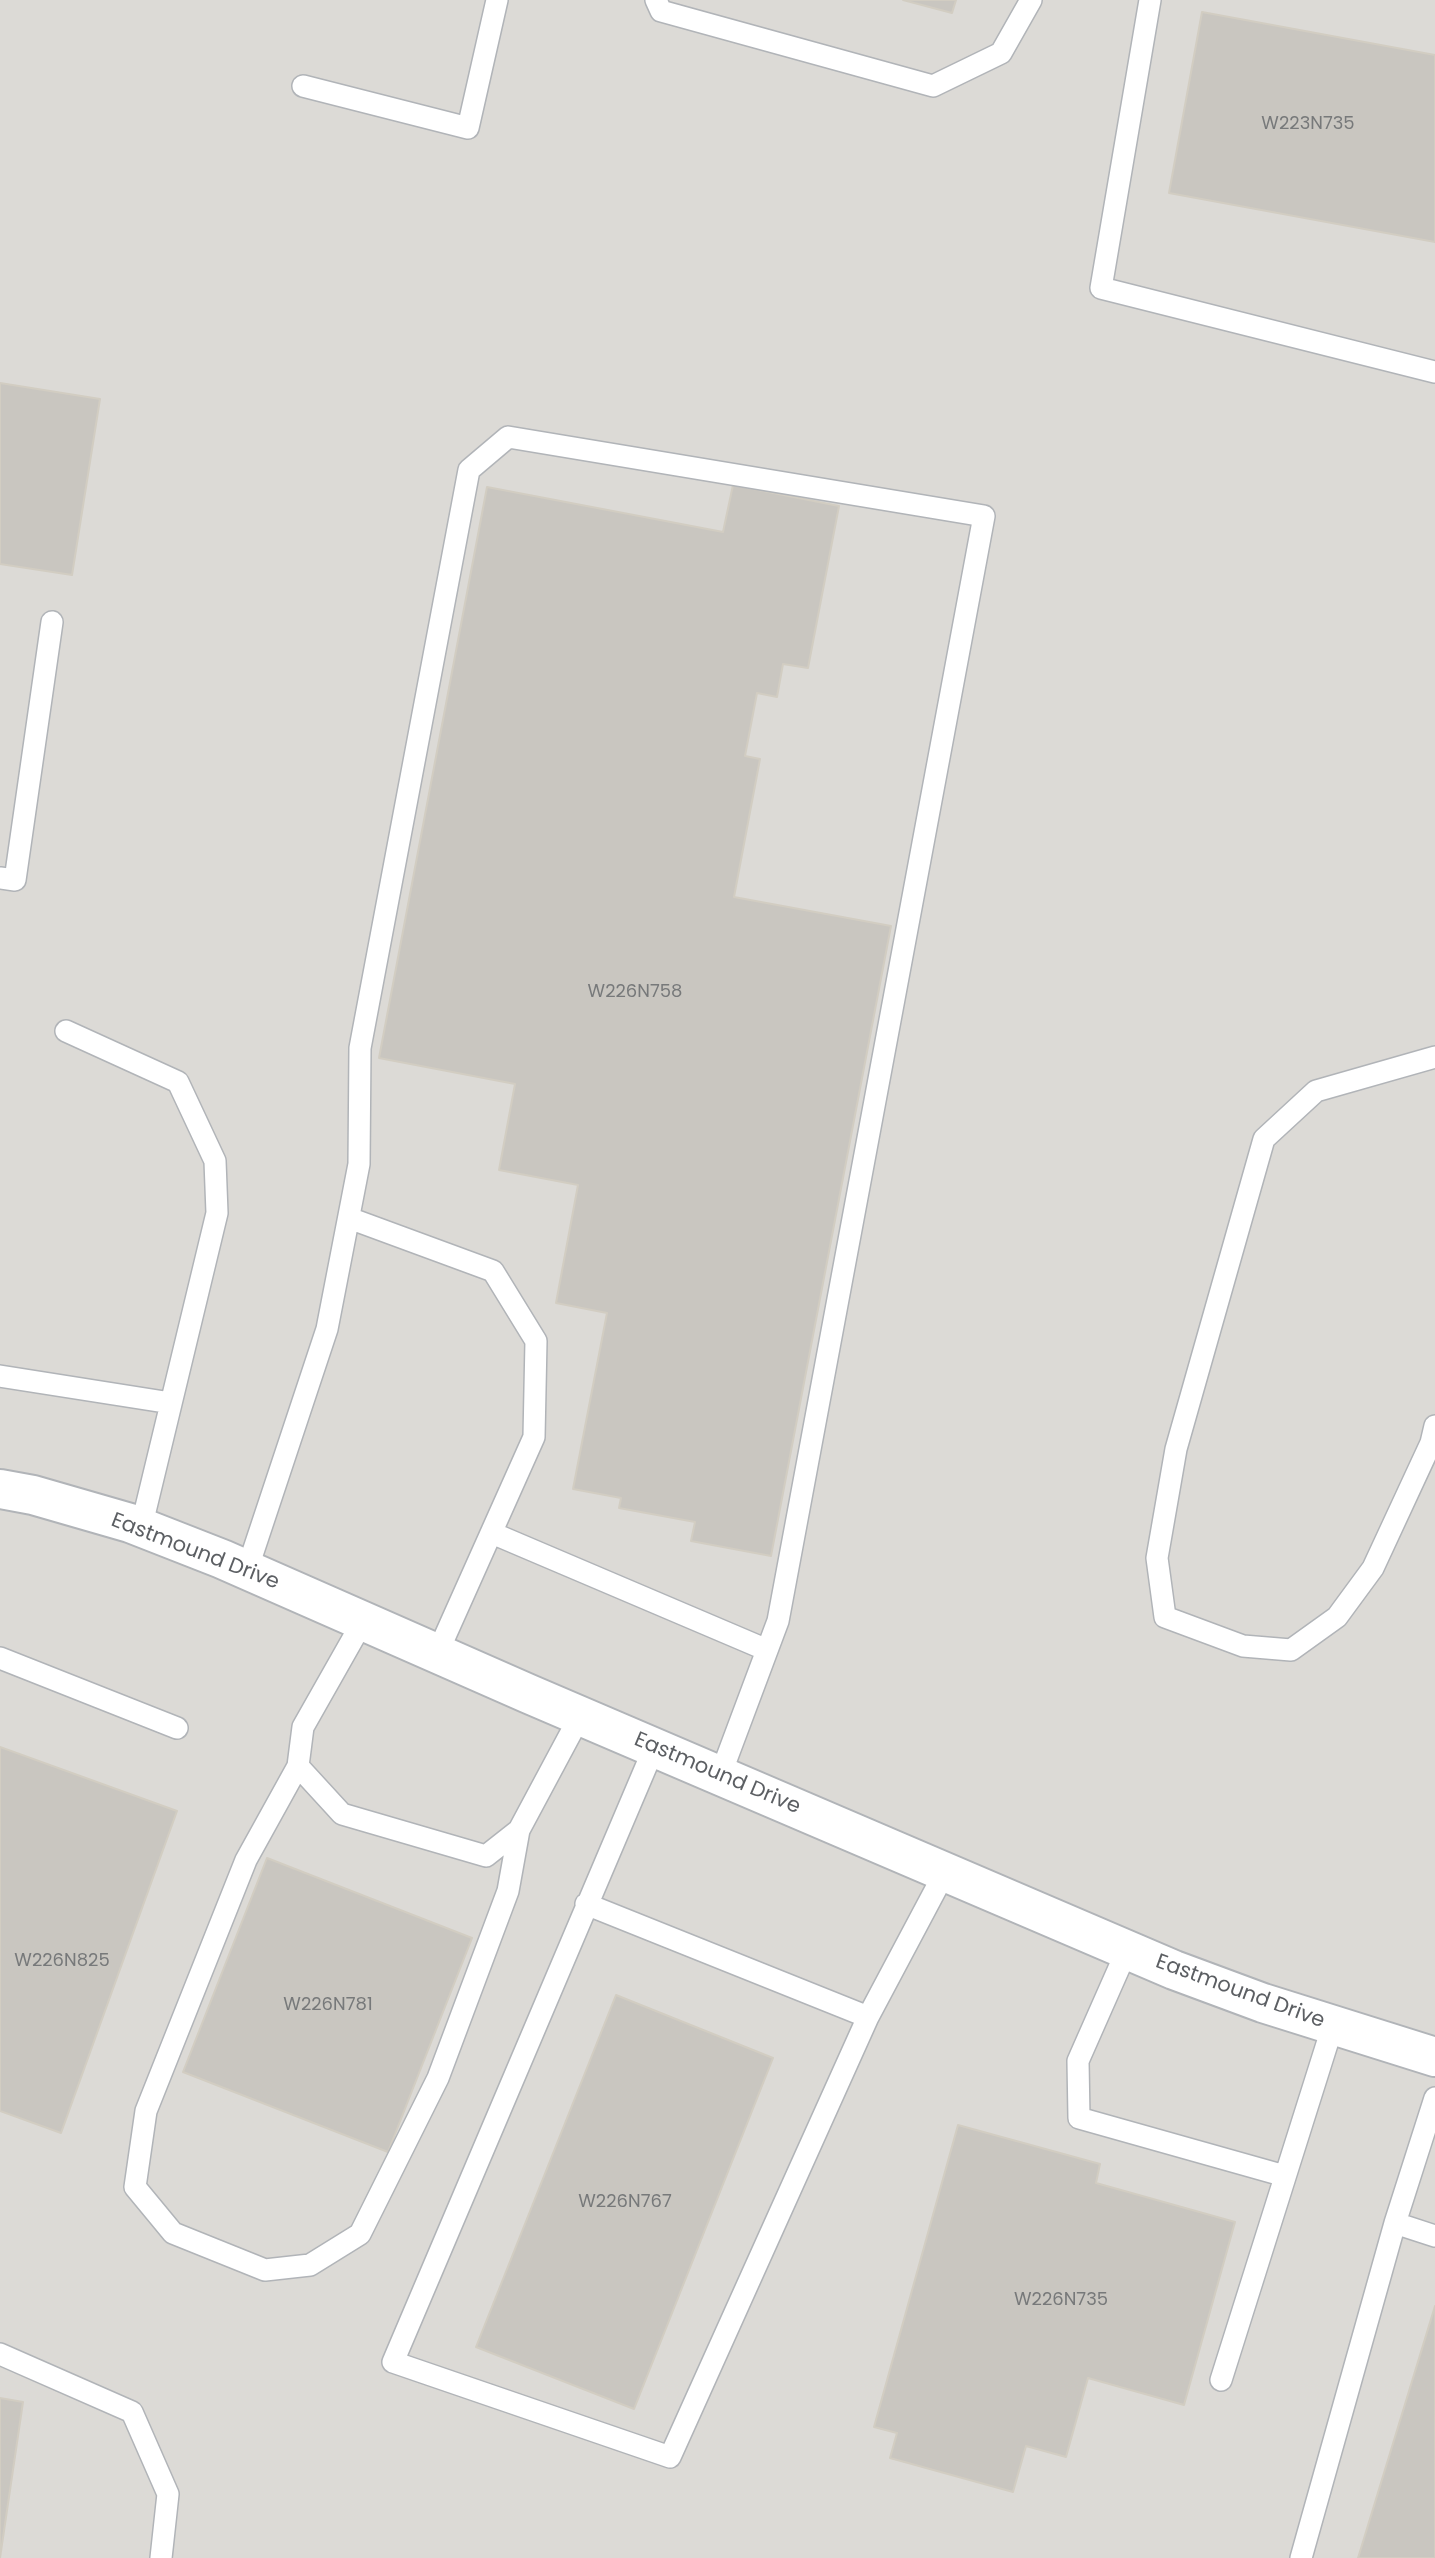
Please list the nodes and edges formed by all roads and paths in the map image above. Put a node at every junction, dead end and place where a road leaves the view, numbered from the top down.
1 (497, 0) edge
2 (656, 0) edge
3 (1031, 0) edge
4 (1150, 0) edge
5 (303, 86) dead end
6 (1435, 372) edge
7 (52, 622) dead end
8 (0, 878) edge
9 (66, 1031) dead end
10 (1435, 1058) edge
11 (349, 1218) junction
12 (0, 1377) edge
13 (172, 1403) junction
14 (1435, 1426) edge
15 (0, 1489) edge
16 (141, 1528) junction
17 (492, 1533) junction
18 (247, 1570) junction
19 (363, 1621) junction
20 (767, 1650) junction
21 (437, 1654) junction
22 (0, 1658) edge
23 (580, 1716) junction
24 (177, 1728) dead end
25 (654, 1748) junction
26 (298, 1766) junction
27 (720, 1776) junction
28 (519, 1830) junction
29 (945, 1872) junction
30 (586, 1904) junction
31 (1127, 1950) junction
32 (868, 2017) junction
33 (1333, 2025) junction
34 (1435, 2057) edge
35 (1435, 2098) edge
36 (1285, 2176) junction
37 (1395, 2223) junction
38 (1435, 2236) edge
39 (0, 2354) edge
40 (1220, 2380) dead end
41 (162, 2558) edge
42 (1301, 2558) edge

1 - 5 lane
2 - 3 lane
4 - 6 lane
7 - 8 lane
9 - 13 lane
10 - 14 lane
11 - 17 lane
11 - 18 lane
11 - 20 lane
12 - 13 lane
13 - 16 lane
15 - 16 street, Eastmound Drive
16 - 18 street, Eastmound Drive
17 - 20 lane
17 - 21 lane
18 - 19 street, Eastmound Drive
19 - 21 street, Eastmound Drive
19 - 26 lane
20 - 27 lane
21 - 23 street, Eastmound Drive
22 - 24 lane
23 - 25 street, Eastmound Drive
23 - 28 lane
25 - 27 street, Eastmound Drive
25 - 30 lane
26 - 28 lane
26 - 28 lane
27 - 29 street, Eastmound Drive
29 - 31 street, Eastmound Drive
29 - 32 lane
30 - 32 lane
30 - 32 lane
31 - 33 street, Eastmound Drive
31 - 36 lane
33 - 34 street, Eastmound Drive
33 - 36 lane
35 - 37 lane
36 - 40 lane
37 - 38 lane
37 - 42 lane
39 - 41 lane

